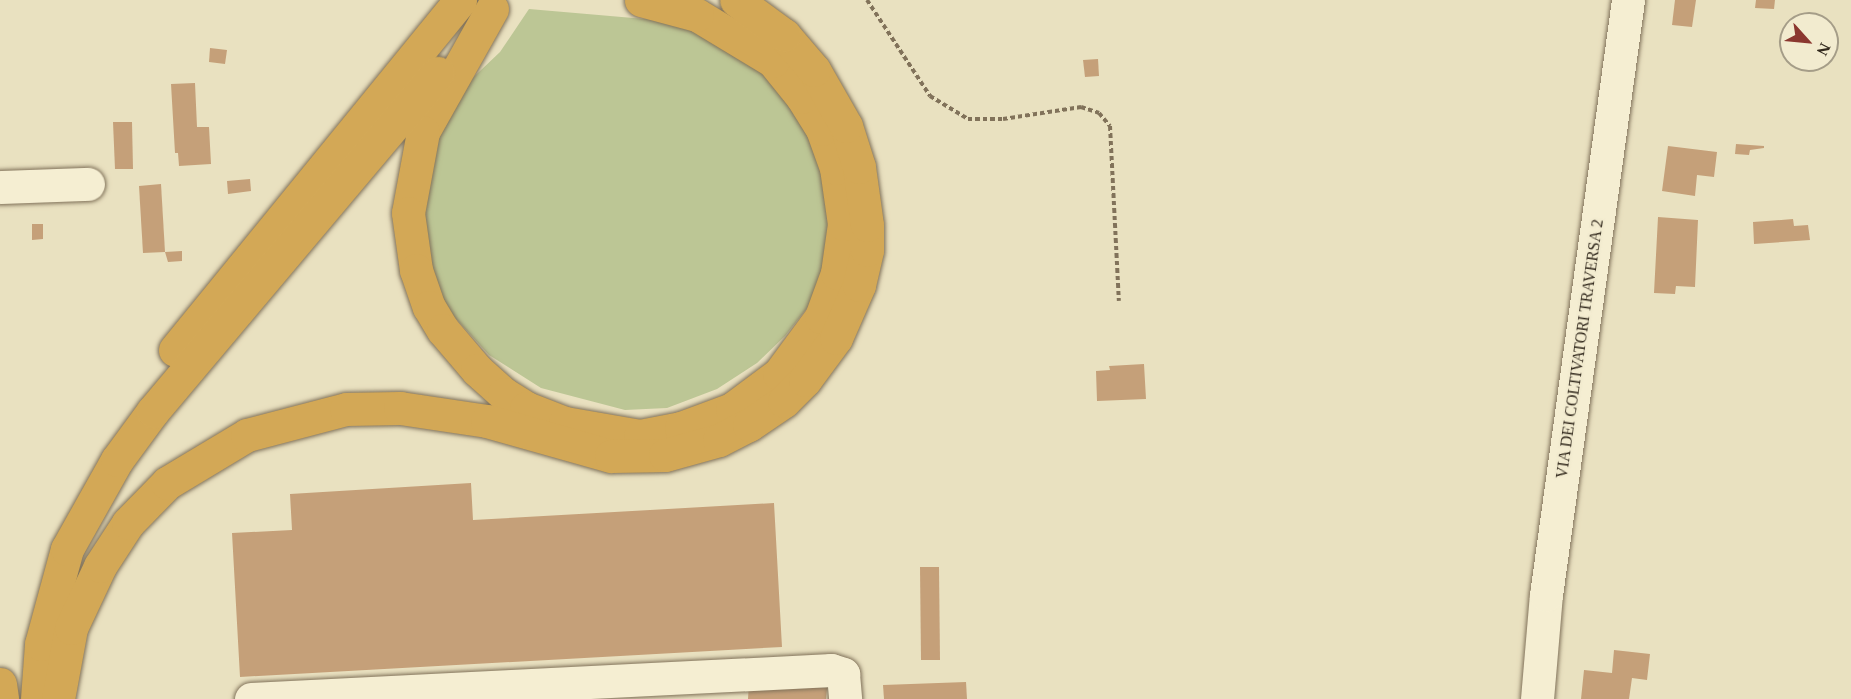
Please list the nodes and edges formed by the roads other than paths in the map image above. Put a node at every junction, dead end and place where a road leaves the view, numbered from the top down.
1 (460, 0) edge
2 (641, 0) edge
3 (736, 0) edge
4 (1628, 0) edge
5 (495, 4) edge
6 (88, 184) dead end
7 (0, 187) edge
8 (42, 603) junction
9 (0, 684) edge
10 (2, 699) edge
11 (21, 699) edge
12 (37, 699) edge
13 (58, 699) edge
14 (251, 699) edge
15 (845, 699) edge
16 (1537, 699) edge

1 - 8 highway
2 - 5 highway
3 - 13 highway
4 - 16 street, VIA DEI COLTIVATORI TRAVERSA 2
5 - 8 highway
6 - 7 street
8 - 11 highway
8 - 12 highway
9 - 10 highway
14 - 15 street

